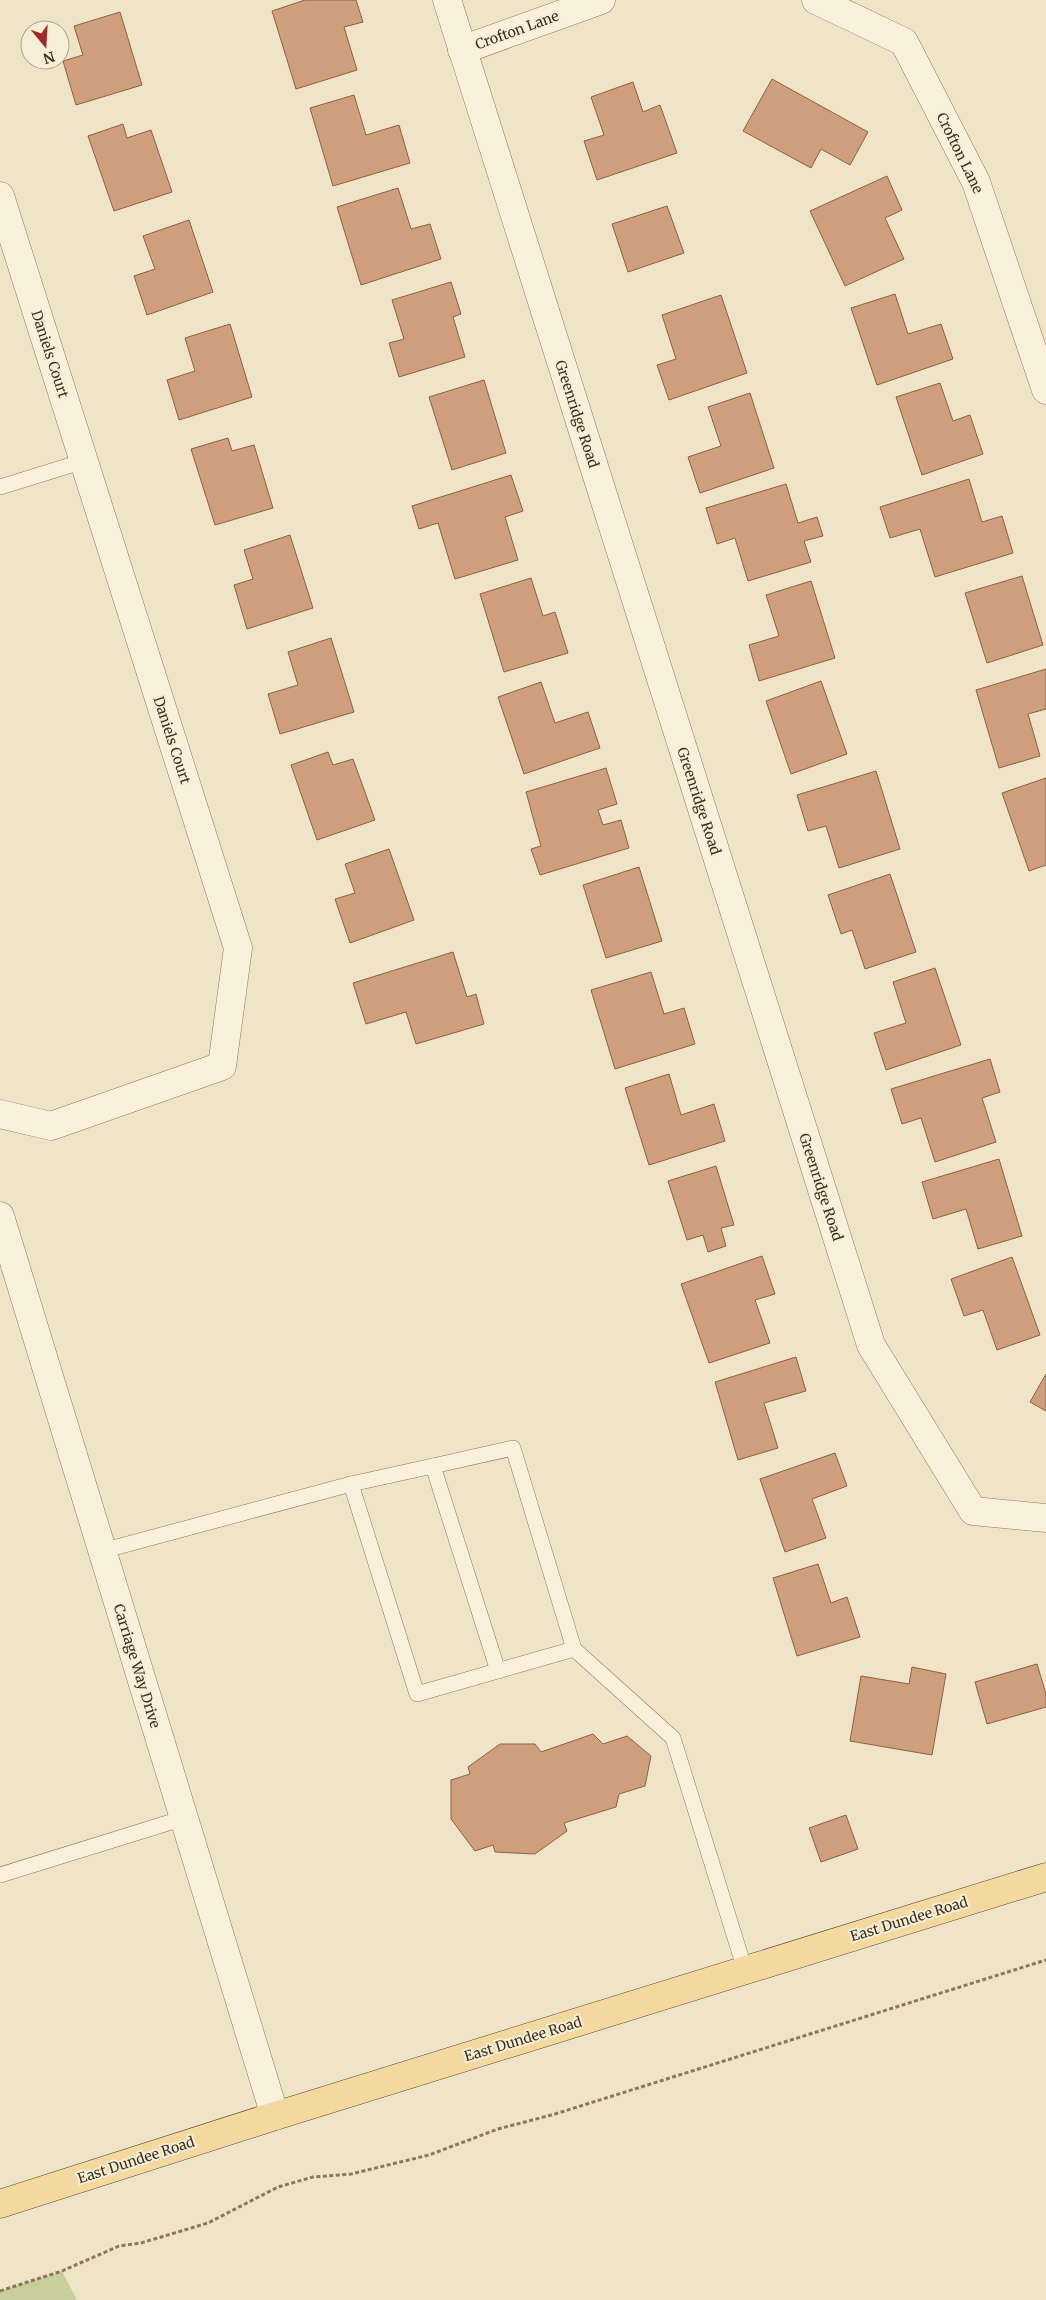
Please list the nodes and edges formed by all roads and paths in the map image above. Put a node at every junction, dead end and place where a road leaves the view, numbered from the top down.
1 (447, 0) edge
2 (601, 0) edge
3 (816, 0) edge
4 (462, 50) junction
5 (0, 196) edge
6 (1046, 390) edge
7 (84, 461) junction
8 (0, 487) edge
9 (0, 1114) edge
10 (0, 1216) edge
11 (433, 1466) junction
12 (351, 1484) junction
13 (1046, 1518) edge
14 (102, 1551) junction
15 (574, 1649) junction
16 (498, 1671) junction
17 (184, 1818) junction
18 (0, 1875) edge
19 (1046, 1877) edge
20 (1046, 1960) edge
21 (745, 1970) junction
22 (275, 2116) junction
23 (0, 2204) edge
24 (0, 2291) edge

1 - 4 street, Greenridge Road
2 - 4 street, Crofton Lane
3 - 6 street, Crofton Lane
4 - 13 street, Greenridge Road
5 - 7 street, Daniels Court
7 - 8 lane
7 - 9 street, Daniels Court
10 - 14 street, Carriage Way Drive
11 - 12 lane
11 - 15 lane
11 - 16 lane
12 - 14 lane
12 - 16 lane
14 - 17 street, Carriage Way Drive
15 - 16 lane
15 - 21 lane
17 - 18 lane
17 - 22 street, Carriage Way Drive
19 - 21 main road, East Dundee Road
20 - 24 path
21 - 22 main road, East Dundee Road
22 - 23 main road, East Dundee Road

